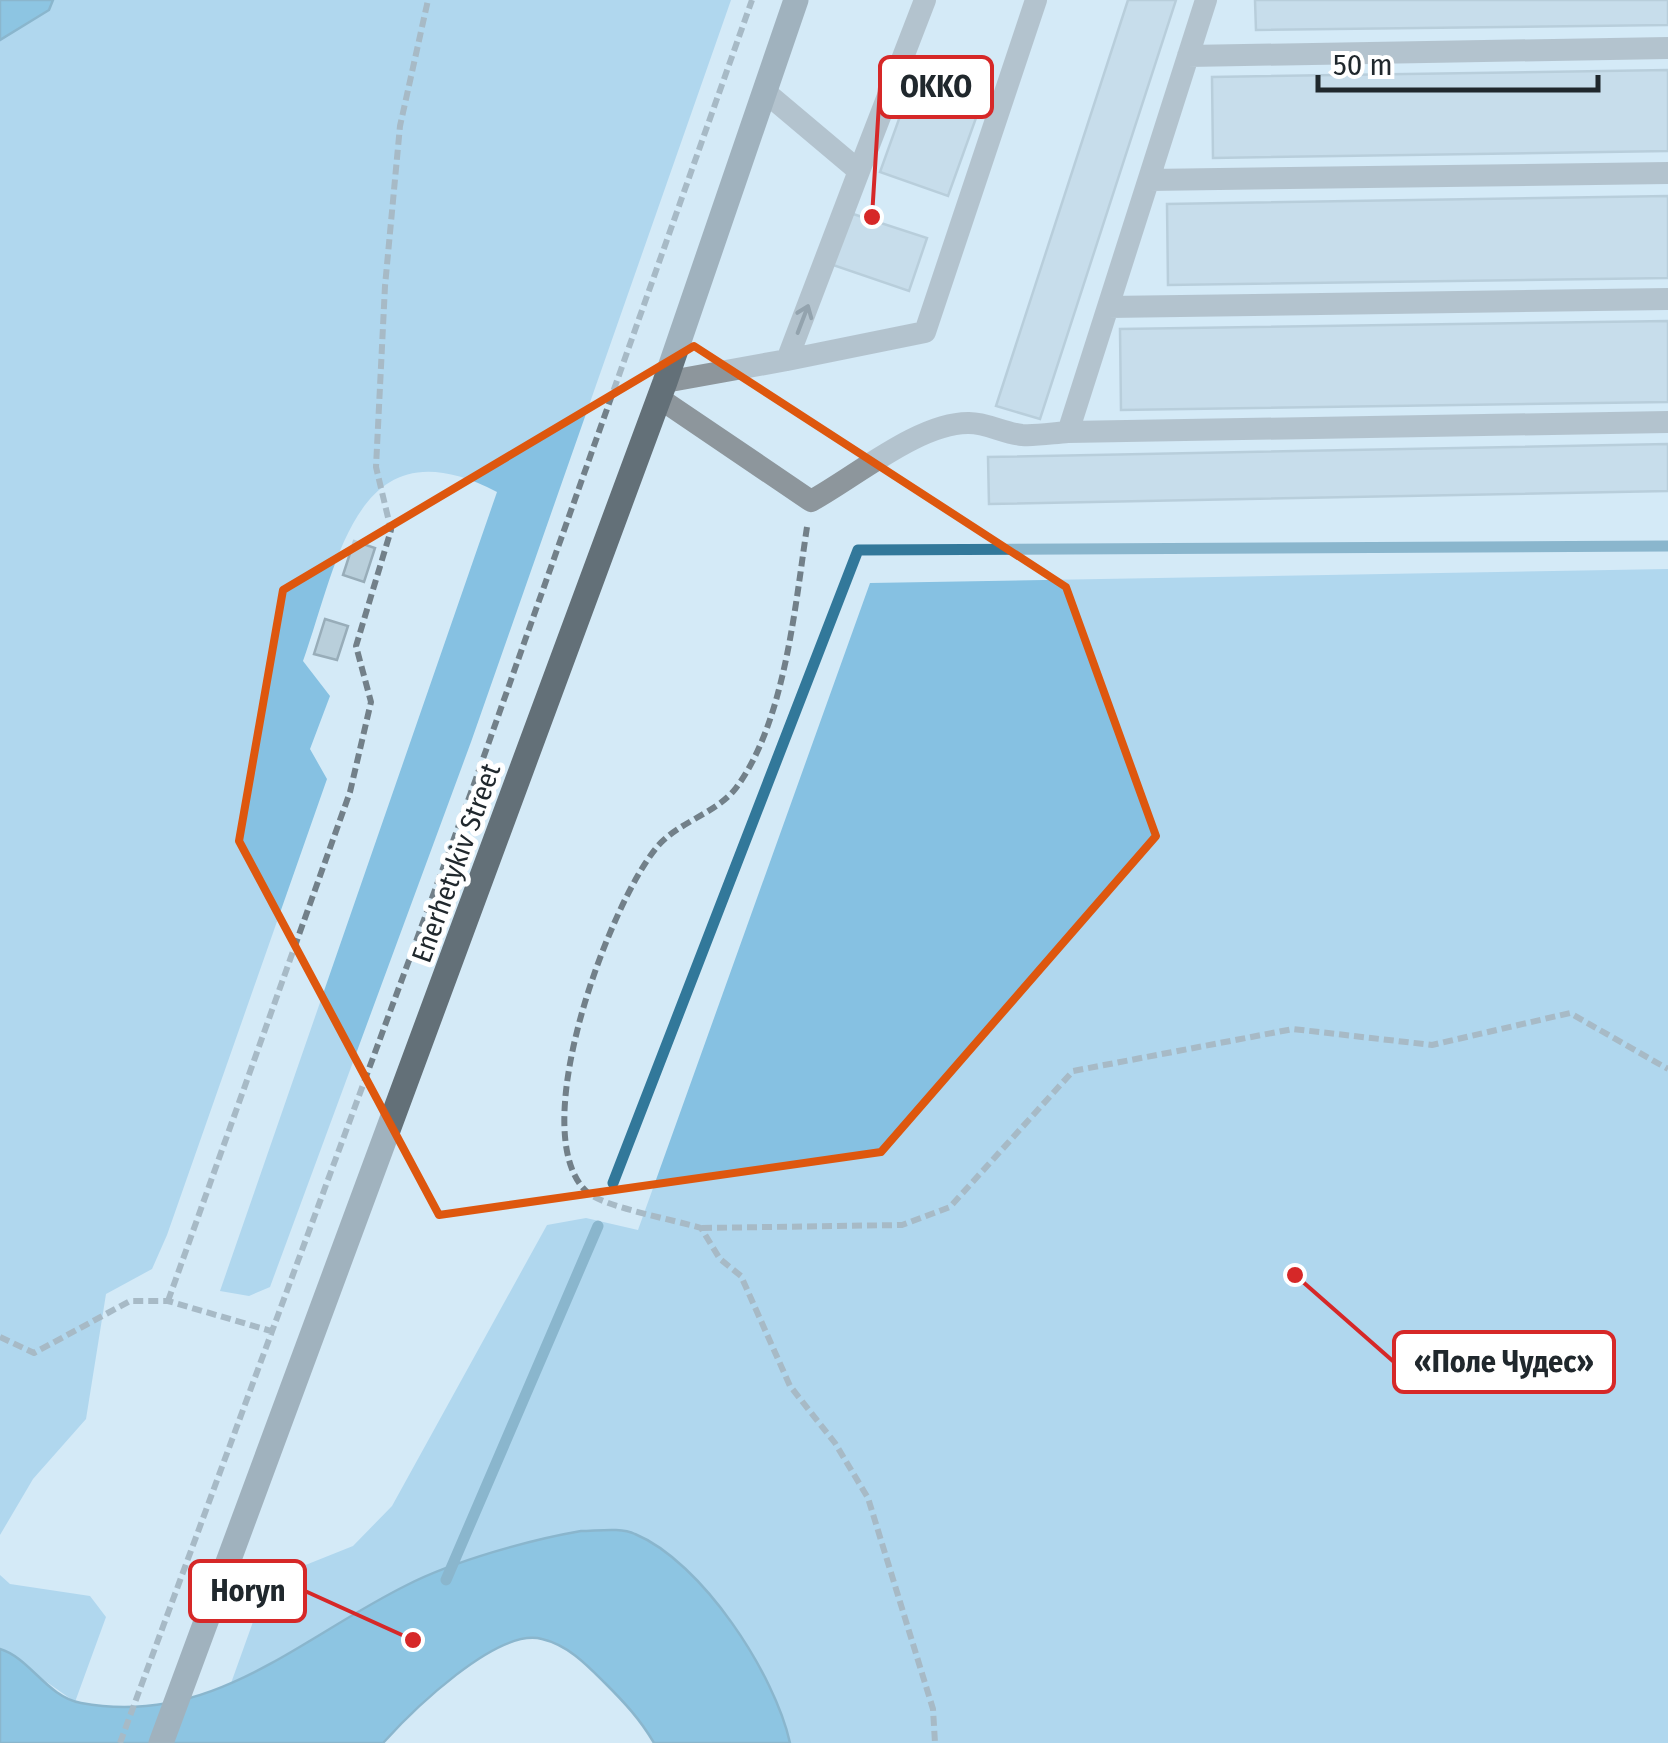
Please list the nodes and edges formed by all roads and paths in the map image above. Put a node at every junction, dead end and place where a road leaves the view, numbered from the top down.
1 (428, 0) edge
2 (752, 0) edge
3 (796, 0) edge
4 (925, 0) edge
5 (1036, 0) edge
6 (1206, 0) edge
7 (1668, 48) edge
8 (1188, 56) junction
9 (764, 90) junction
10 (859, 172) junction
11 (1668, 173) edge
12 (1149, 180) junction
13 (1668, 299) edge
14 (1108, 308) junction
15 (787, 360) junction
16 (662, 390) junction
17 (1668, 422) edge
18 (1068, 432) junction
19 (811, 501) junction
20 (1668, 1069) edge
21 (702, 1228) junction
22 (168, 1301) junction
23 (274, 1332) junction
24 (0, 1337) edge
25 (310, 1346) junction
26 (120, 1743) edge
27 (161, 1743) edge
28 (935, 1743) edge

1 - 22 path
2 - 23 path
3 - 9 main road, Enerhetykiv Street
4 - 10 lane
5 - 15 lane
6 - 8 lane
7 - 8 lane
8 - 12 lane
9 - 10 lane
9 - 16 main road, Enerhetykiv Street
15 -> 10 lane
11 - 12 lane
12 - 14 lane
13 - 14 lane
14 - 18 lane
15 - 16 lane
16 - 19 lane
16 - 25 main road, Enerhetykiv Street
17 - 18 lane
18 - 19 lane
19 - 21 path
20 - 21 path
21 - 28 path
22 - 23 path
22 - 24 path
23 - 25 path
23 - 26 path
25 - 27 main road, Enerhetykiv Street

